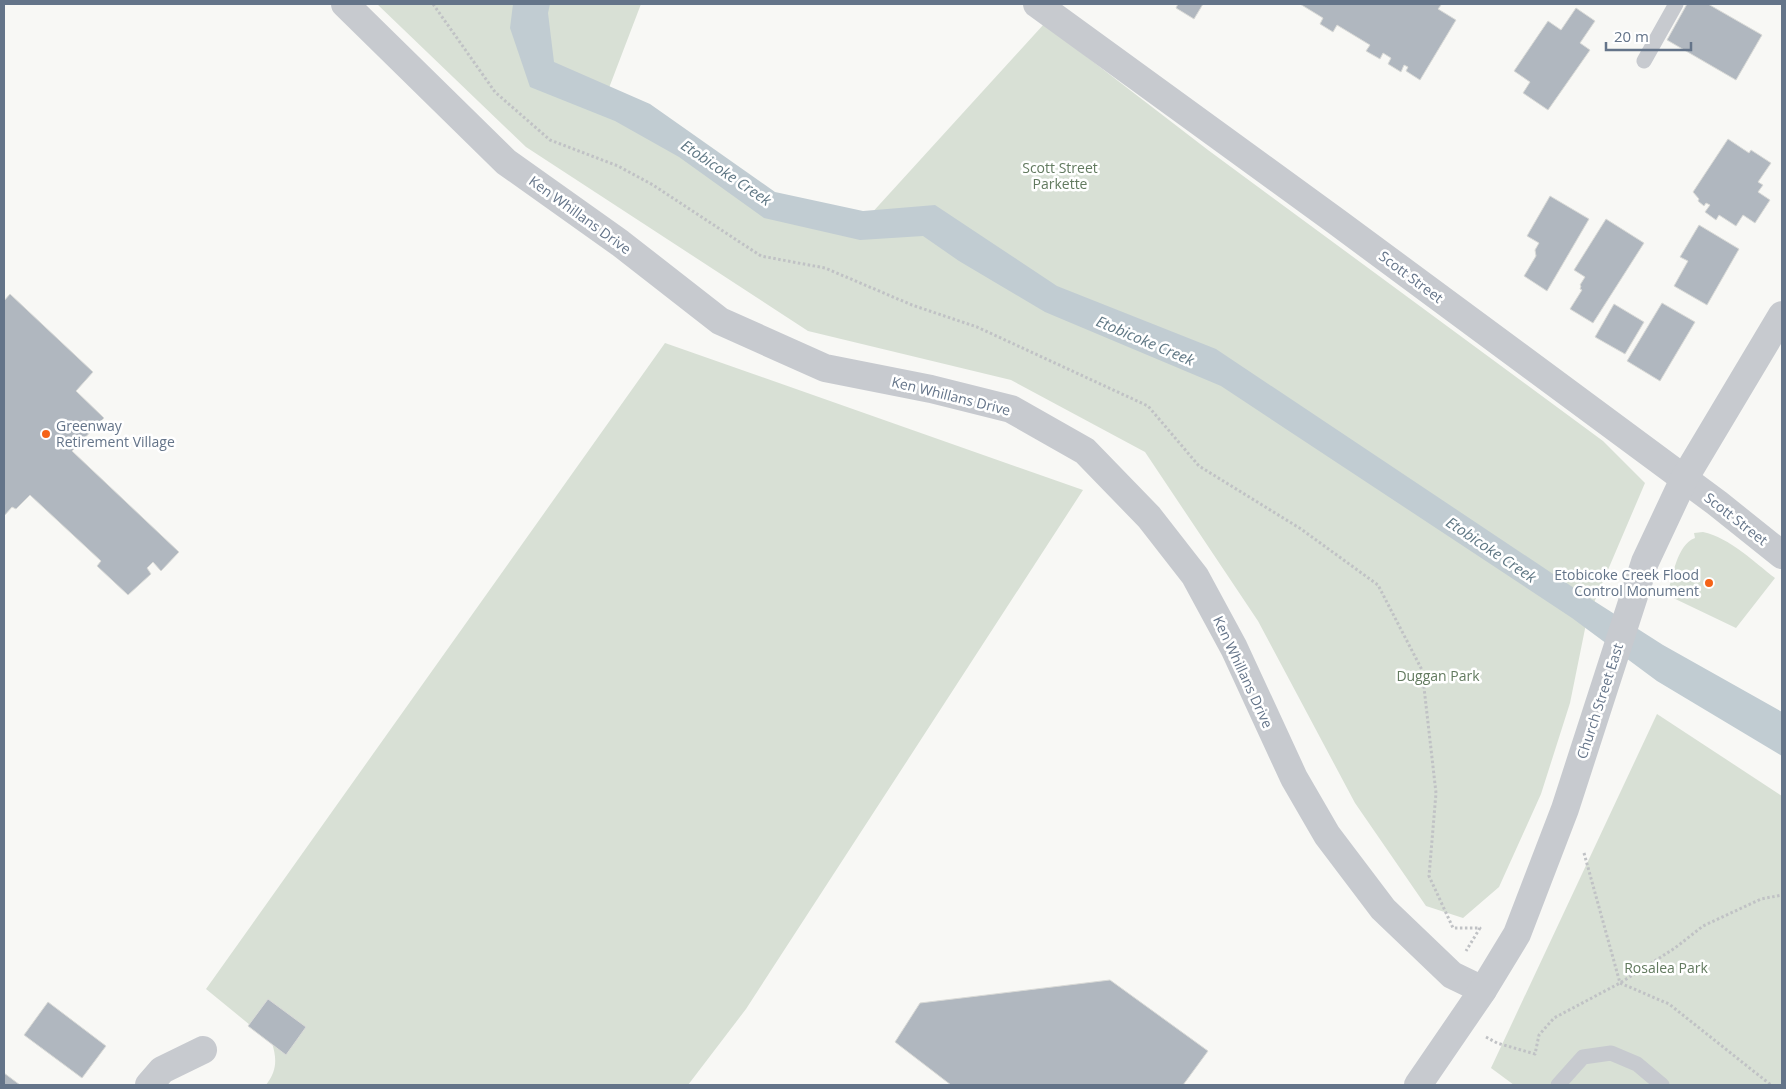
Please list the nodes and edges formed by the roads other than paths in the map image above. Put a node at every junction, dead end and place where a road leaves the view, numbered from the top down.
1 (345, 4) edge
2 (1037, 4) edge
3 (1676, 4) edge
4 (1644, 61) dead end
5 (1782, 315) edge
6 (1684, 479) junction
7 (1782, 555) edge
8 (1483, 990) junction
9 (203, 1050) dead end
10 (149, 1085) edge
11 (1418, 1085) edge
12 (1558, 1085) edge
13 (1662, 1085) edge

1 - 8 street, Ken Whillans Drive
2 - 6 street, Scott Street
3 - 4 lane
5 - 6 street, Church Street East
6 - 7 street, Scott Street
6 - 8 street, Church Street East
8 - 11 street, Church Street East
9 - 10 street
12 - 13 lane

